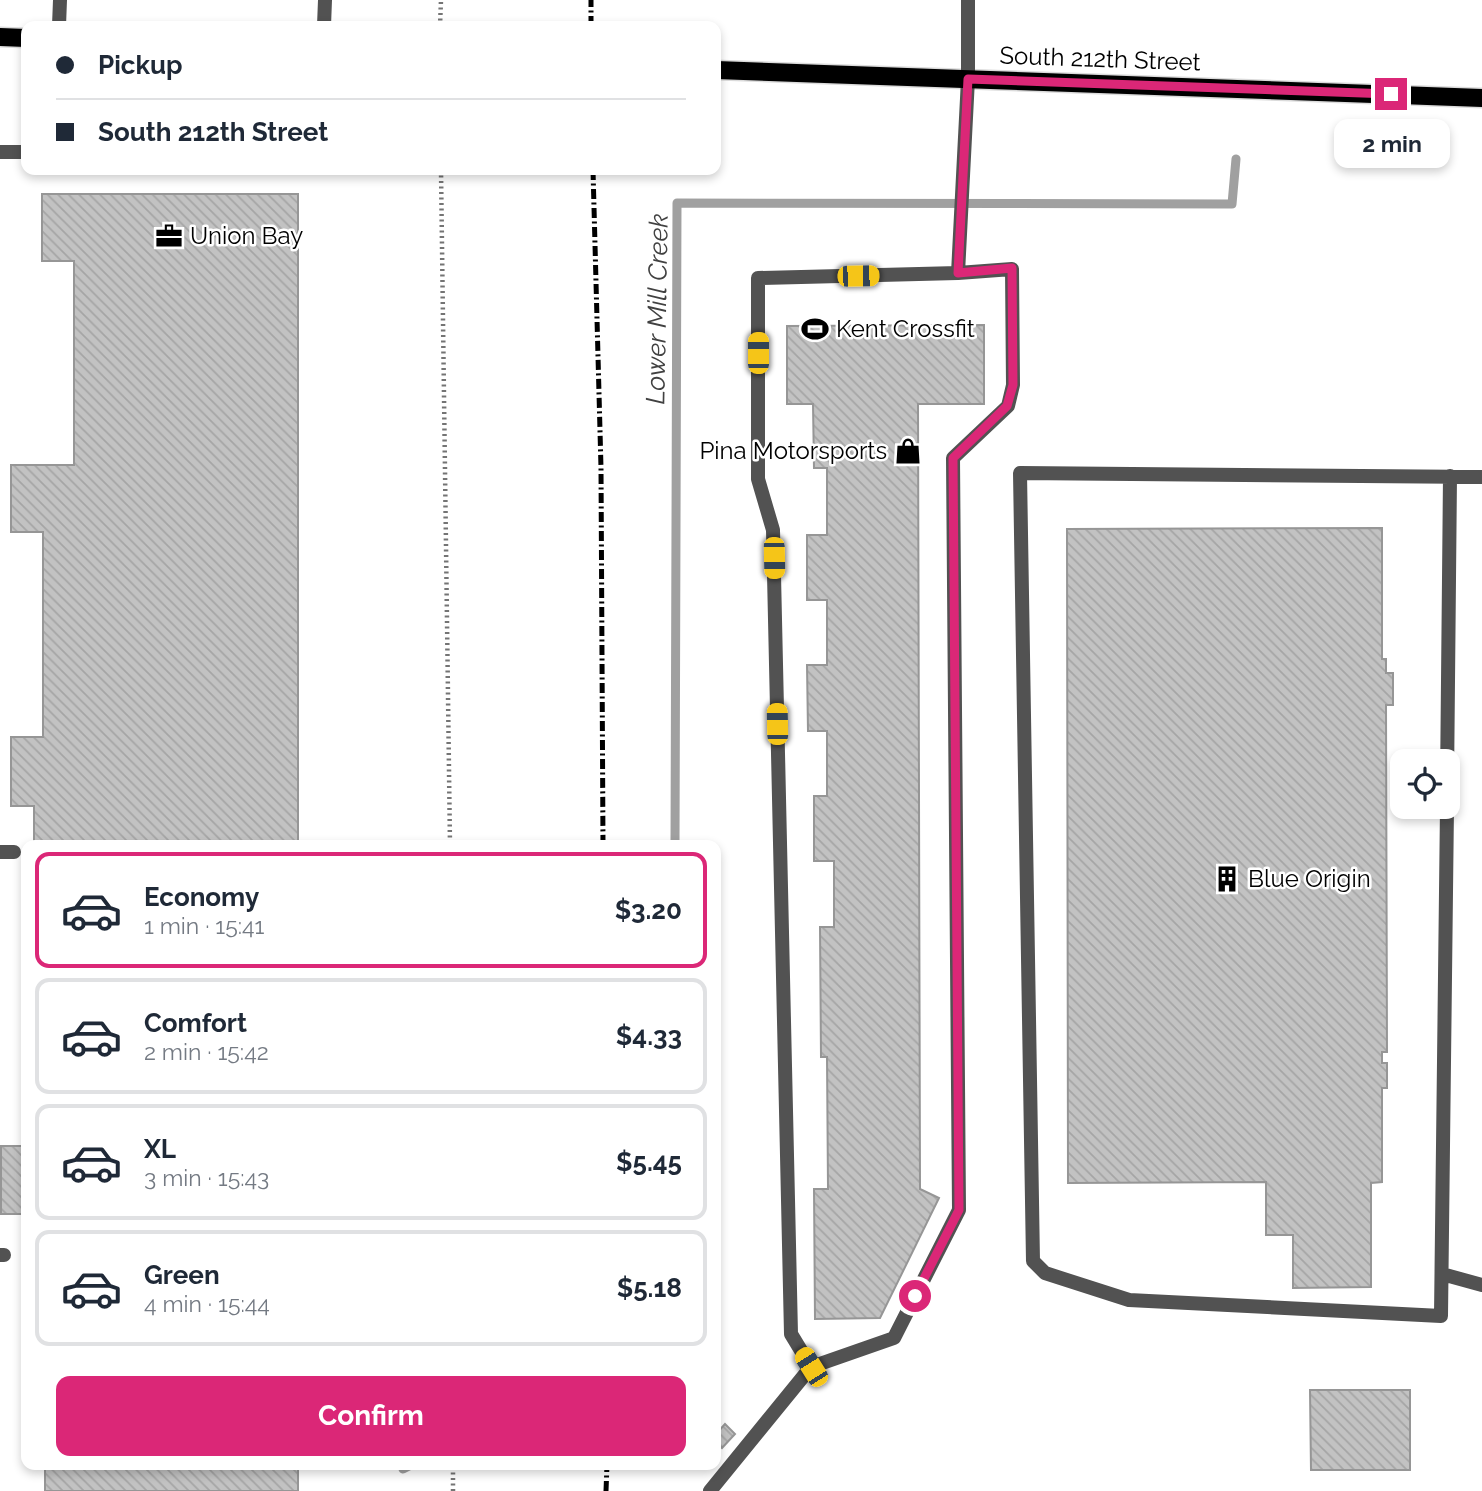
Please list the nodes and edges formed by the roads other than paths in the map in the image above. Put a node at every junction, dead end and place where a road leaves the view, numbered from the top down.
1 (60, 0) edge
2 (325, 0) edge
3 (968, 0) edge
4 (59, 21) edge
5 (324, 21) edge
6 (0, 37) edge
7 (21, 38) edge
8 (721, 69) edge
9 (968, 79) junction
10 (1482, 97) edge
11 (0, 152) edge
12 (21, 152) edge
13 (958, 273) junction
14 (1451, 477) junction
15 (1482, 477) edge
16 (1447, 749) edge
17 (1447, 819) edge
18 (1442, 1273) junction
19 (1482, 1285) edge
20 (811, 1367) junction
21 (710, 1491) edge

1 - 4 lane
2 - 5 lane
3 - 9 lane
6 - 7 main road
8 - 9 main road, South 212th Street
9 - 10 main road, South 212th Street
9 - 13 lane
11 - 12 lane
13 - 20 lane
13 - 20 lane
14 - 15 lane
14 - 16 lane
14 - 18 lane
17 - 18 lane
18 - 19 lane
20 - 21 lane

